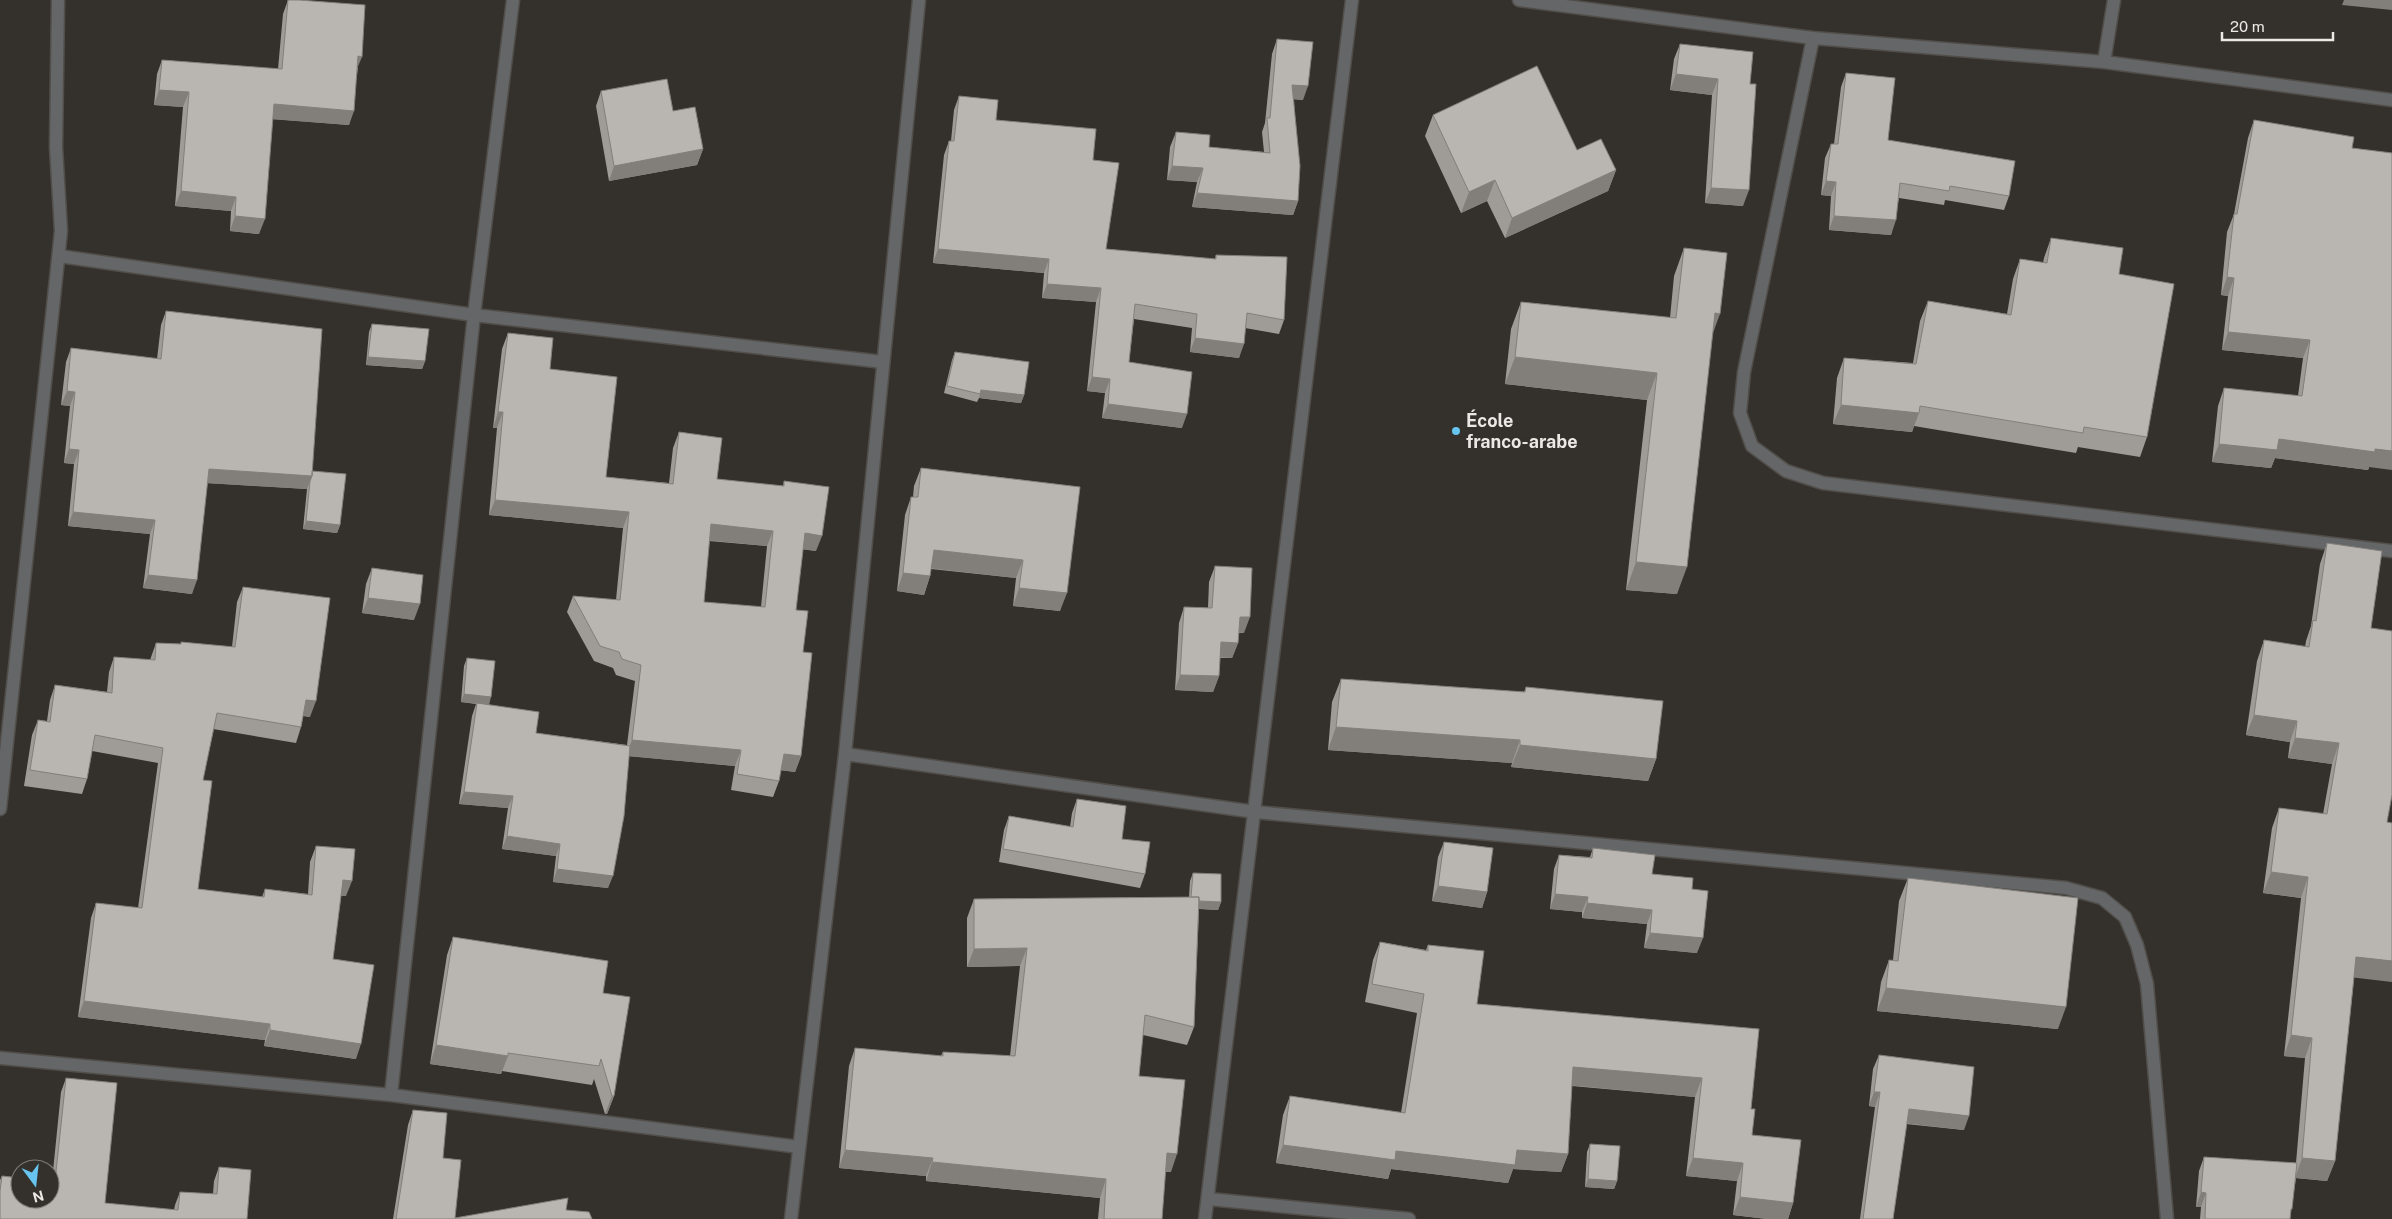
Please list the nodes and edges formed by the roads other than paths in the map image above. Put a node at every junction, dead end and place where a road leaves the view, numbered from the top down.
1 (58, 0) edge
2 (514, 0) edge
3 (919, 0) edge
4 (1352, 0) edge
5 (1519, 0) edge
6 (2114, 0) edge
7 (1813, 38) junction
8 (2104, 62) junction
9 (2392, 100) edge
10 (58, 256) junction
11 (474, 315) junction
12 (883, 362) junction
13 (2392, 551) edge
14 (845, 754) junction
15 (0, 809) edge
16 (1255, 812) junction
17 (0, 1058) edge
18 (391, 1095) junction
19 (799, 1147) junction
20 (1209, 1199) junction
21 (791, 1219) edge
22 (1205, 1219) edge
23 (1409, 1219) edge
24 (2167, 1219) edge

1 - 10 street
2 - 11 street
3 - 12 street
4 - 16 street
5 - 7 street
6 - 8 street
7 - 8 street
7 - 13 street
8 - 9 street
10 - 11 street
10 - 15 street
11 - 12 street
11 - 18 street
12 - 14 street
14 - 16 street
14 - 19 street
16 - 20 street
16 - 24 street
17 - 18 street
18 - 19 street
19 - 21 street
20 - 22 street
20 - 23 street

